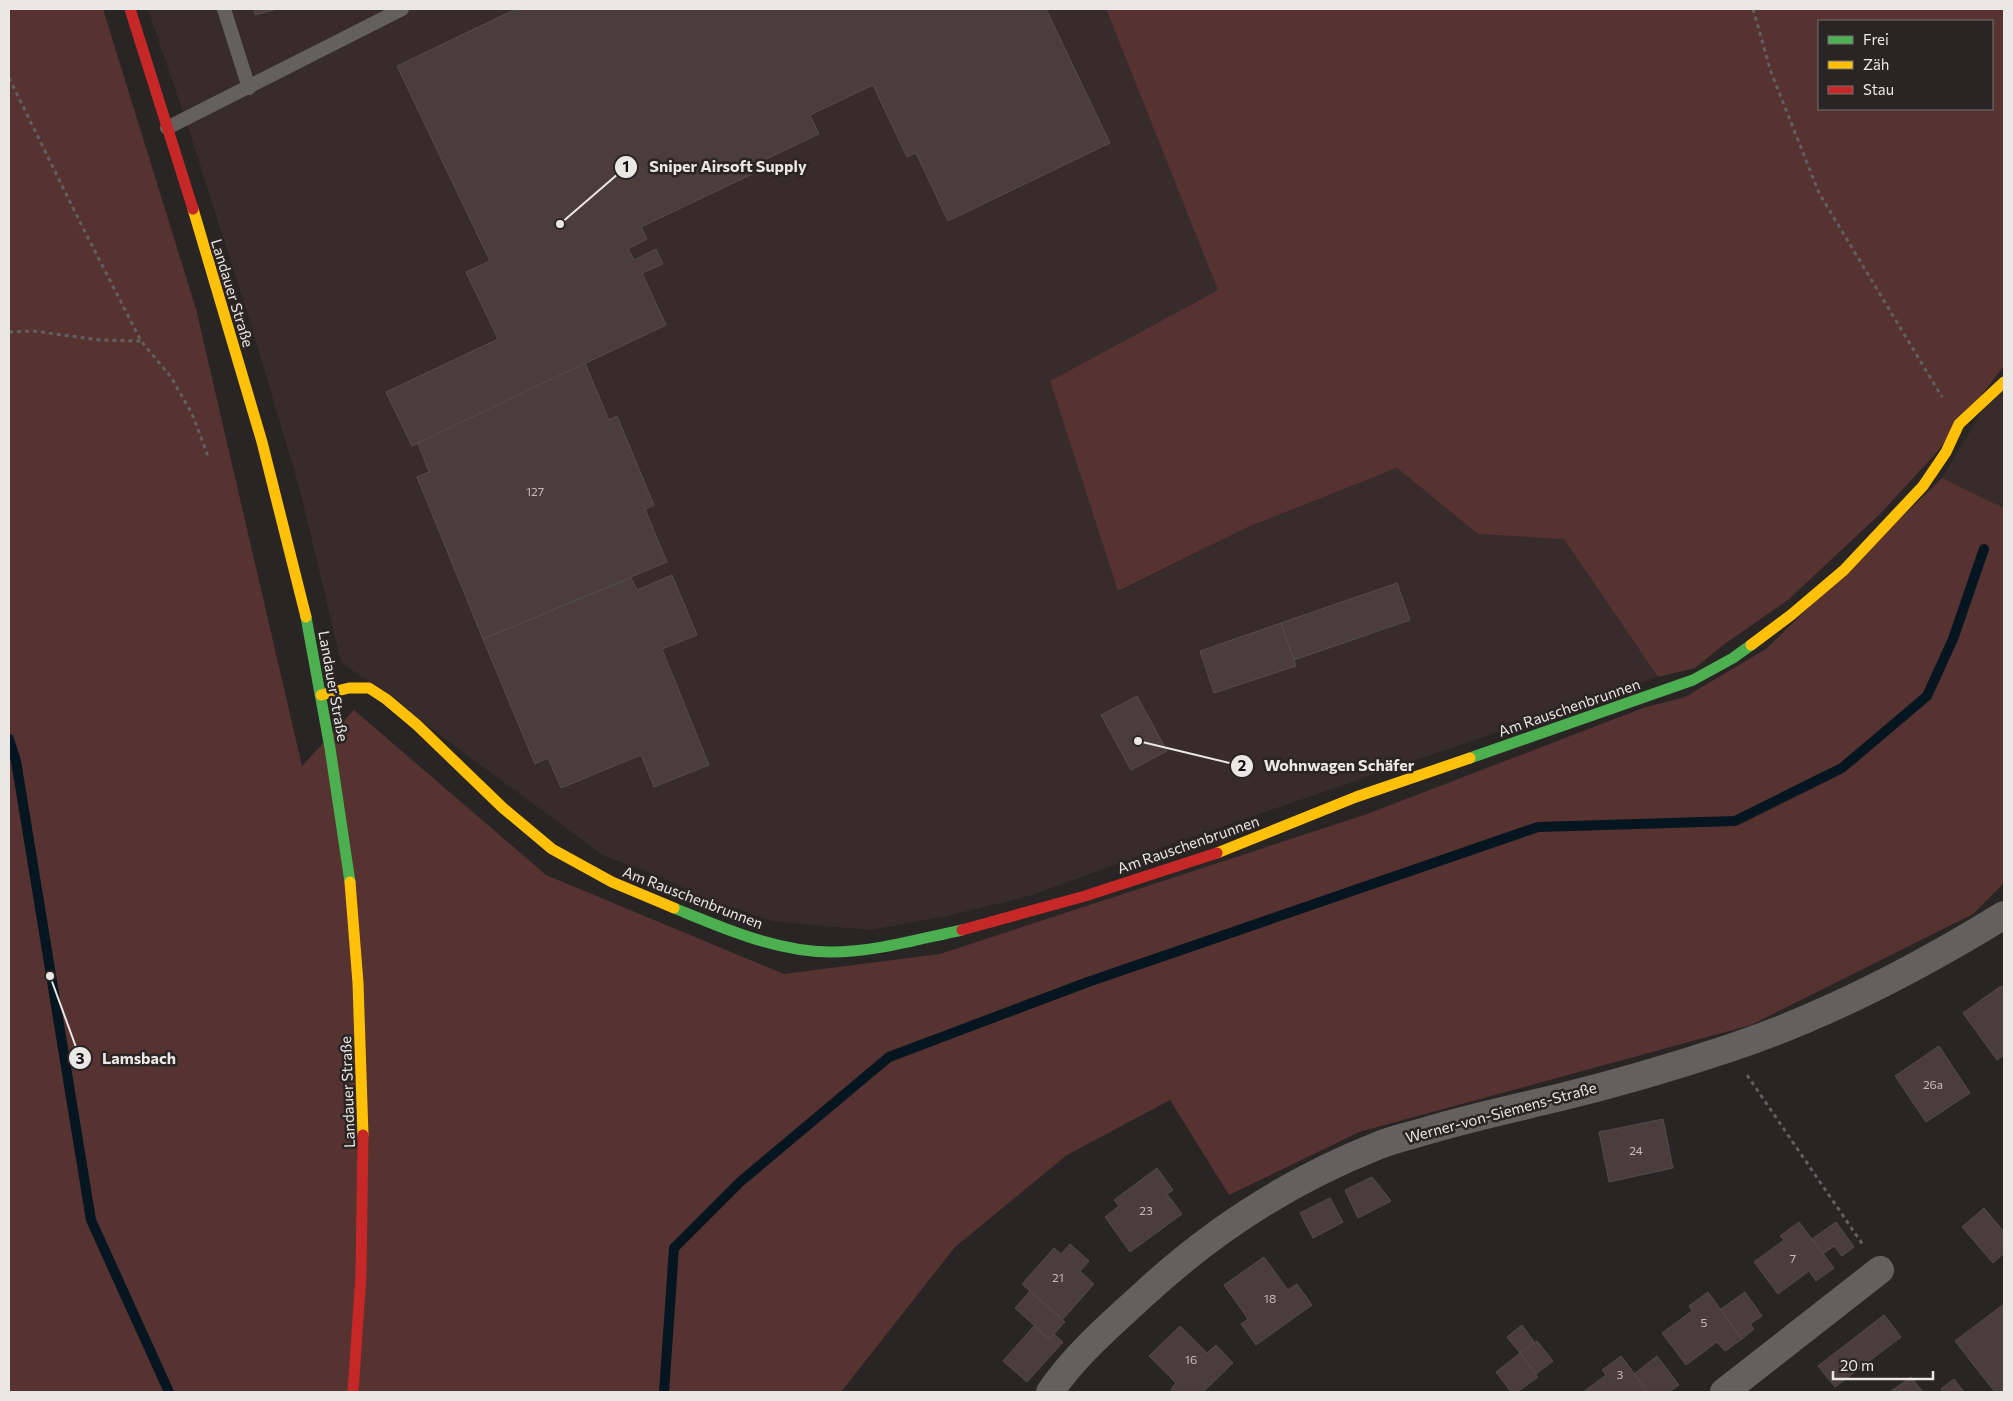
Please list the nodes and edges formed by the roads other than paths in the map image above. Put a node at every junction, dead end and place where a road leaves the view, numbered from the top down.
1 (130, 9) edge
2 (224, 9) edge
3 (402, 9) edge
4 (249, 88) junction
5 (168, 128) junction
6 (2004, 382) edge
7 (321, 695) junction
8 (2004, 915) edge
9 (1880, 1270) road end
10 (353, 1392) edge
11 (1050, 1392) edge
12 (1724, 1392) edge

1 - 5 street, Landauer Straße
2 - 4 lane
3 - 4 lane
4 - 5 lane
5 - 7 street, Landauer Straße
6 - 7 street, Am Rauschenbrunnen
7 - 10 street, Landauer Straße
8 - 11 street, Werner-von-Siemens-Straße
9 - 12 street

